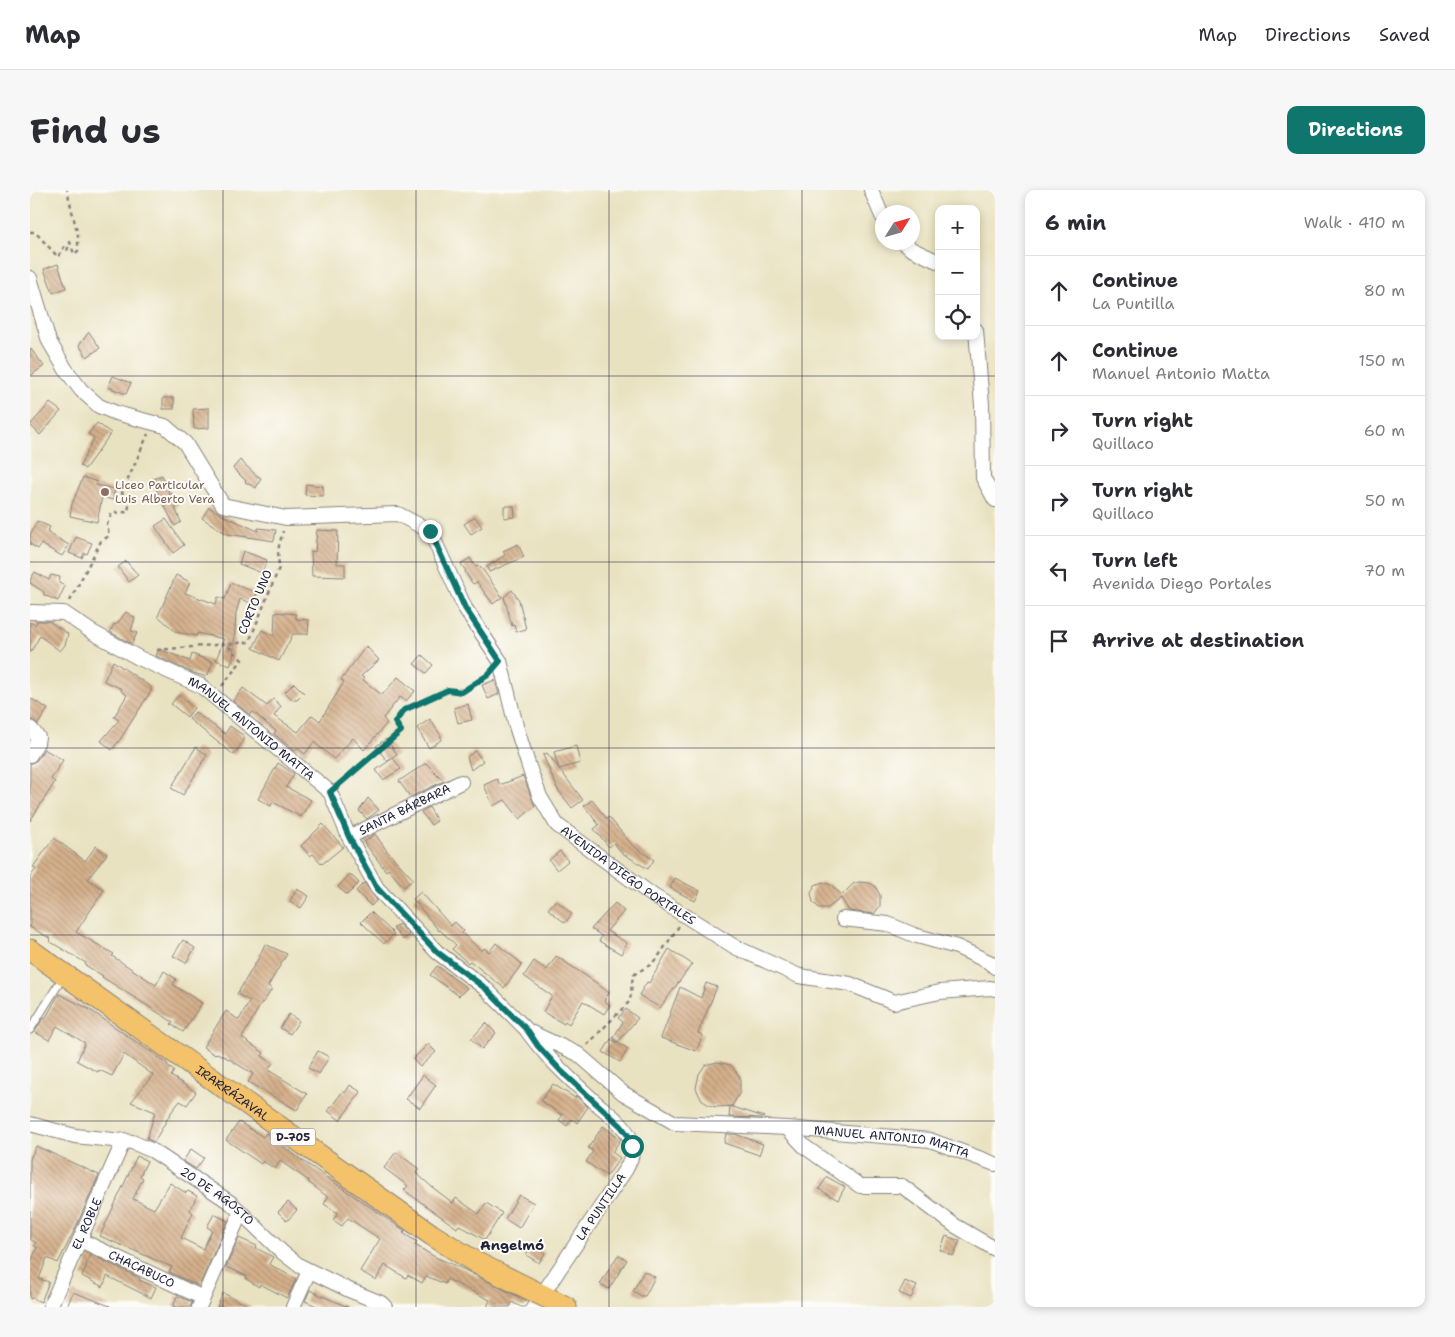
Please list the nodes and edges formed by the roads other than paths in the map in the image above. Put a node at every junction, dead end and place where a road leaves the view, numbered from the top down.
1 (870, 190) edge
2 (877, 205) edge
3 (913, 250) edge
4 (935, 260) edge
5 (30, 278) edge
6 (977, 340) edge
7 (995, 500) edge
8 (30, 612) edge
9 (30, 728) edge
10 (30, 755) edge
11 (461, 782) dead end
12 (349, 837) junction
13 (843, 919) dead end
14 (30, 950) edge
15 (995, 967) edge
16 (65, 975) junction
17 (995, 989) edge
18 (30, 1030) edge
19 (528, 1031) junction
20 (30, 1124) edge
21 (788, 1128) junction
22 (124, 1140) junction
23 (995, 1164) edge
24 (241, 1212) junction
25 (80, 1240) junction
26 (995, 1248) edge
27 (309, 1271) junction
28 (542, 1295) junction
29 (201, 1302) edge
30 (50, 1307) edge
31 (293, 1307) edge
32 (385, 1307) edge
33 (566, 1307) edge

1 - 2 street
3 - 4 street
5 - 17 street, AVENIDA DIEGO PORTALES
6 - 7 street
8 - 12 street, MANUEL ANTONIO MATTA
9 - 10 street
11 - 12 street, SANTA BÁRBARA
12 - 19 street, MANUEL ANTONIO MATTA
13 - 15 street
14 - 16 main road, IRARRÁZAVAL / D-705
16 - 18 lane
16 - 28 main road, IRARRÁZAVAL / D-705
19 - 21 street, MANUEL ANTONIO MATTA
19 - 28 street, LA PUNTILLA
20 - 22 street, 20 DE AGOSTO
21 - 23 street, MANUEL ANTONIO MATTA
21 - 26 street, MANUEL ANTONIO MATTA
22 - 24 street, 20 DE AGOSTO
22 - 25 street, EL ROBLE
24 - 27 street, 20 DE AGOSTO
24 - 29 street
25 - 29 street, CHACABUCO
25 - 30 street, EL ROBLE
27 - 31 street
27 - 32 street, 20 DE AGOSTO
28 - 33 main road, IRARRÁZAVAL / D-705

